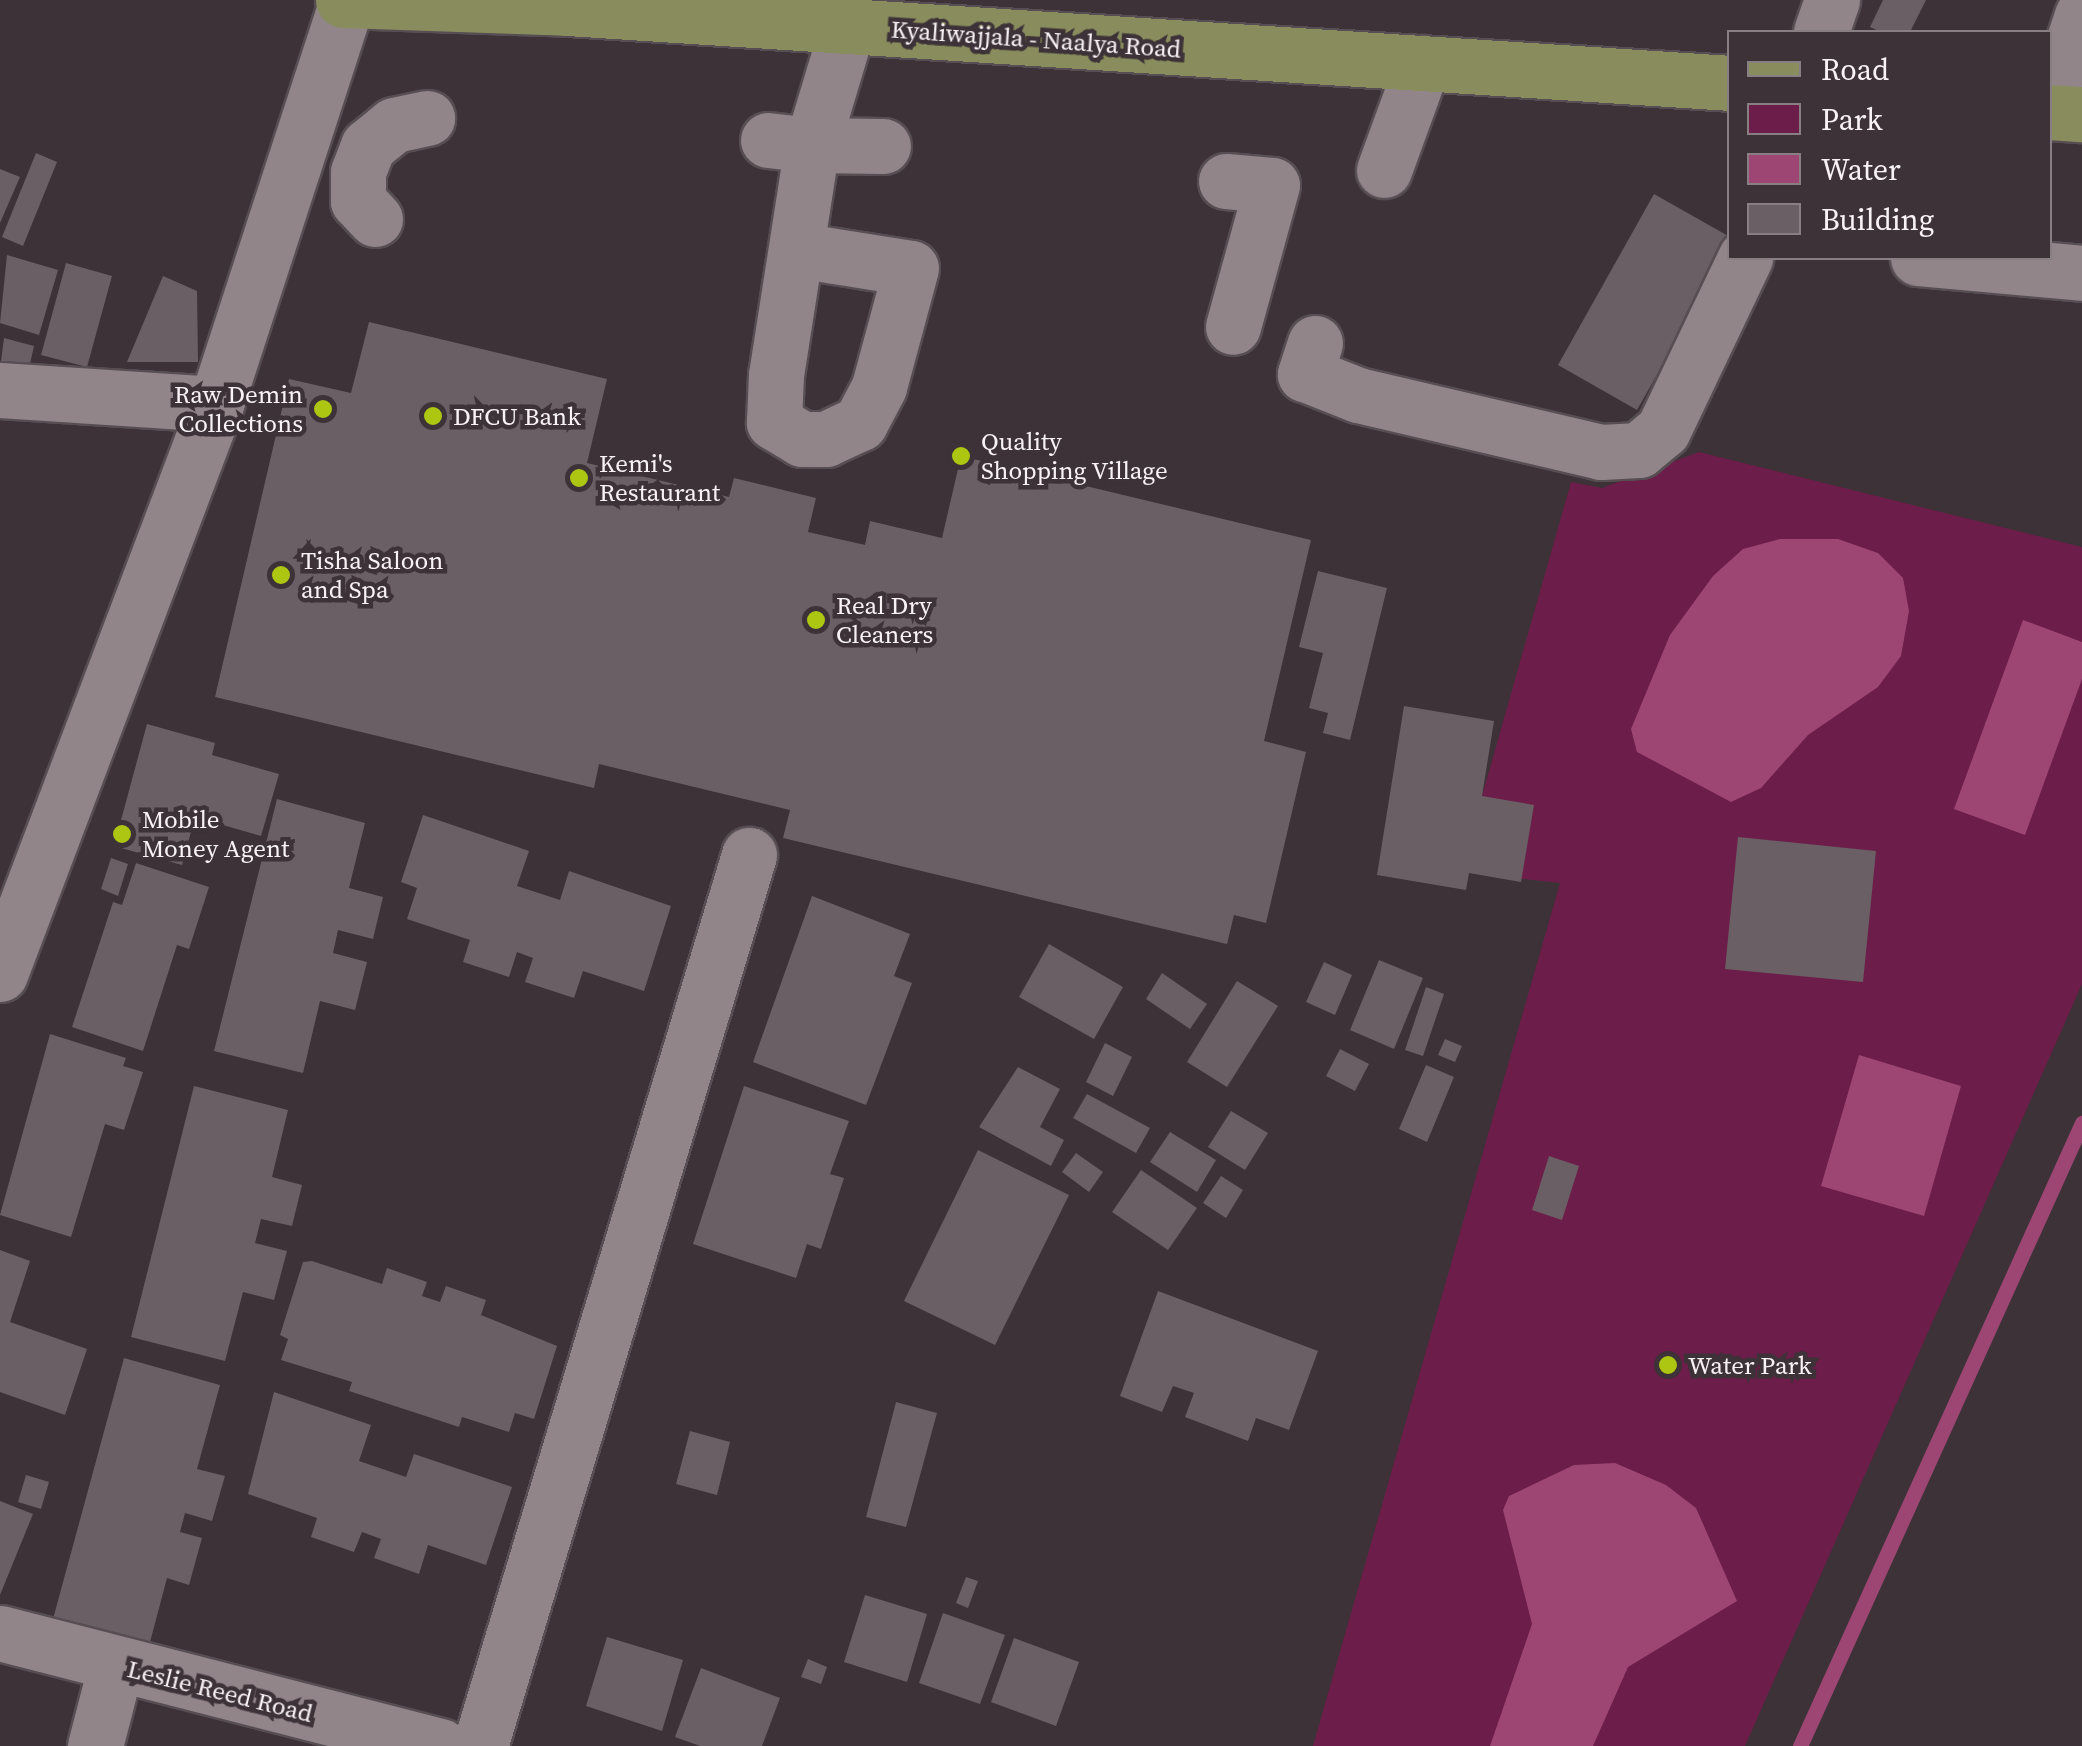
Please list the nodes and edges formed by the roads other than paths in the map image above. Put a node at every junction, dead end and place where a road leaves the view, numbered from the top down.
1 (345, 0) edge
2 (1832, 0) edge
3 (570, 4) edge
4 (2082, 15) edge
5 (847, 28) junction
6 (1822, 30) edge
7 (1423, 63) junction
8 (1727, 83) edge
9 (2052, 106) edge
10 (2052, 112) edge
11 (2082, 114) edge
12 (427, 118) dead end
13 (790, 142) junction
14 (883, 146) dead end
15 (1384, 170) dead end
16 (1226, 181) dead end
17 (375, 219) dead end
18 (796, 250) dead end
19 (1744, 260) edge
20 (1940, 260) edge
21 (2082, 273) edge
22 (1233, 327) dead end
23 (1315, 343) dead end
24 (0, 390) edge
25 (216, 404) junction
26 (749, 854) dead end
27 (2, 962) edge
28 (0, 1633) edge
29 (116, 1665) junction
30 (94, 1746) edge
31 (440, 1746) edge
32 (480, 1746) edge

1 - 3 main road, Kyaliwajjala - Naalya Road
1 - 25 street
2 - 6 street
3 - 5 main road, Kyaliwajjala - Naalya Road
4 - 9 street
5 - 7 main road, Kyaliwajjala - Naalya Road
5 - 13 street
7 - 8 main road, Kyaliwajjala - Naalya Road
7 - 15 street
10 - 11 main road
12 - 17 street
13 - 14 street
13 - 18 street
16 - 22 street
19 - 23 street
20 - 21 street
24 - 25 street
25 - 27 street
26 - 32 street
28 - 29 street, Leslie Reed Road
29 - 30 street
29 - 31 street, Leslie Reed Road

